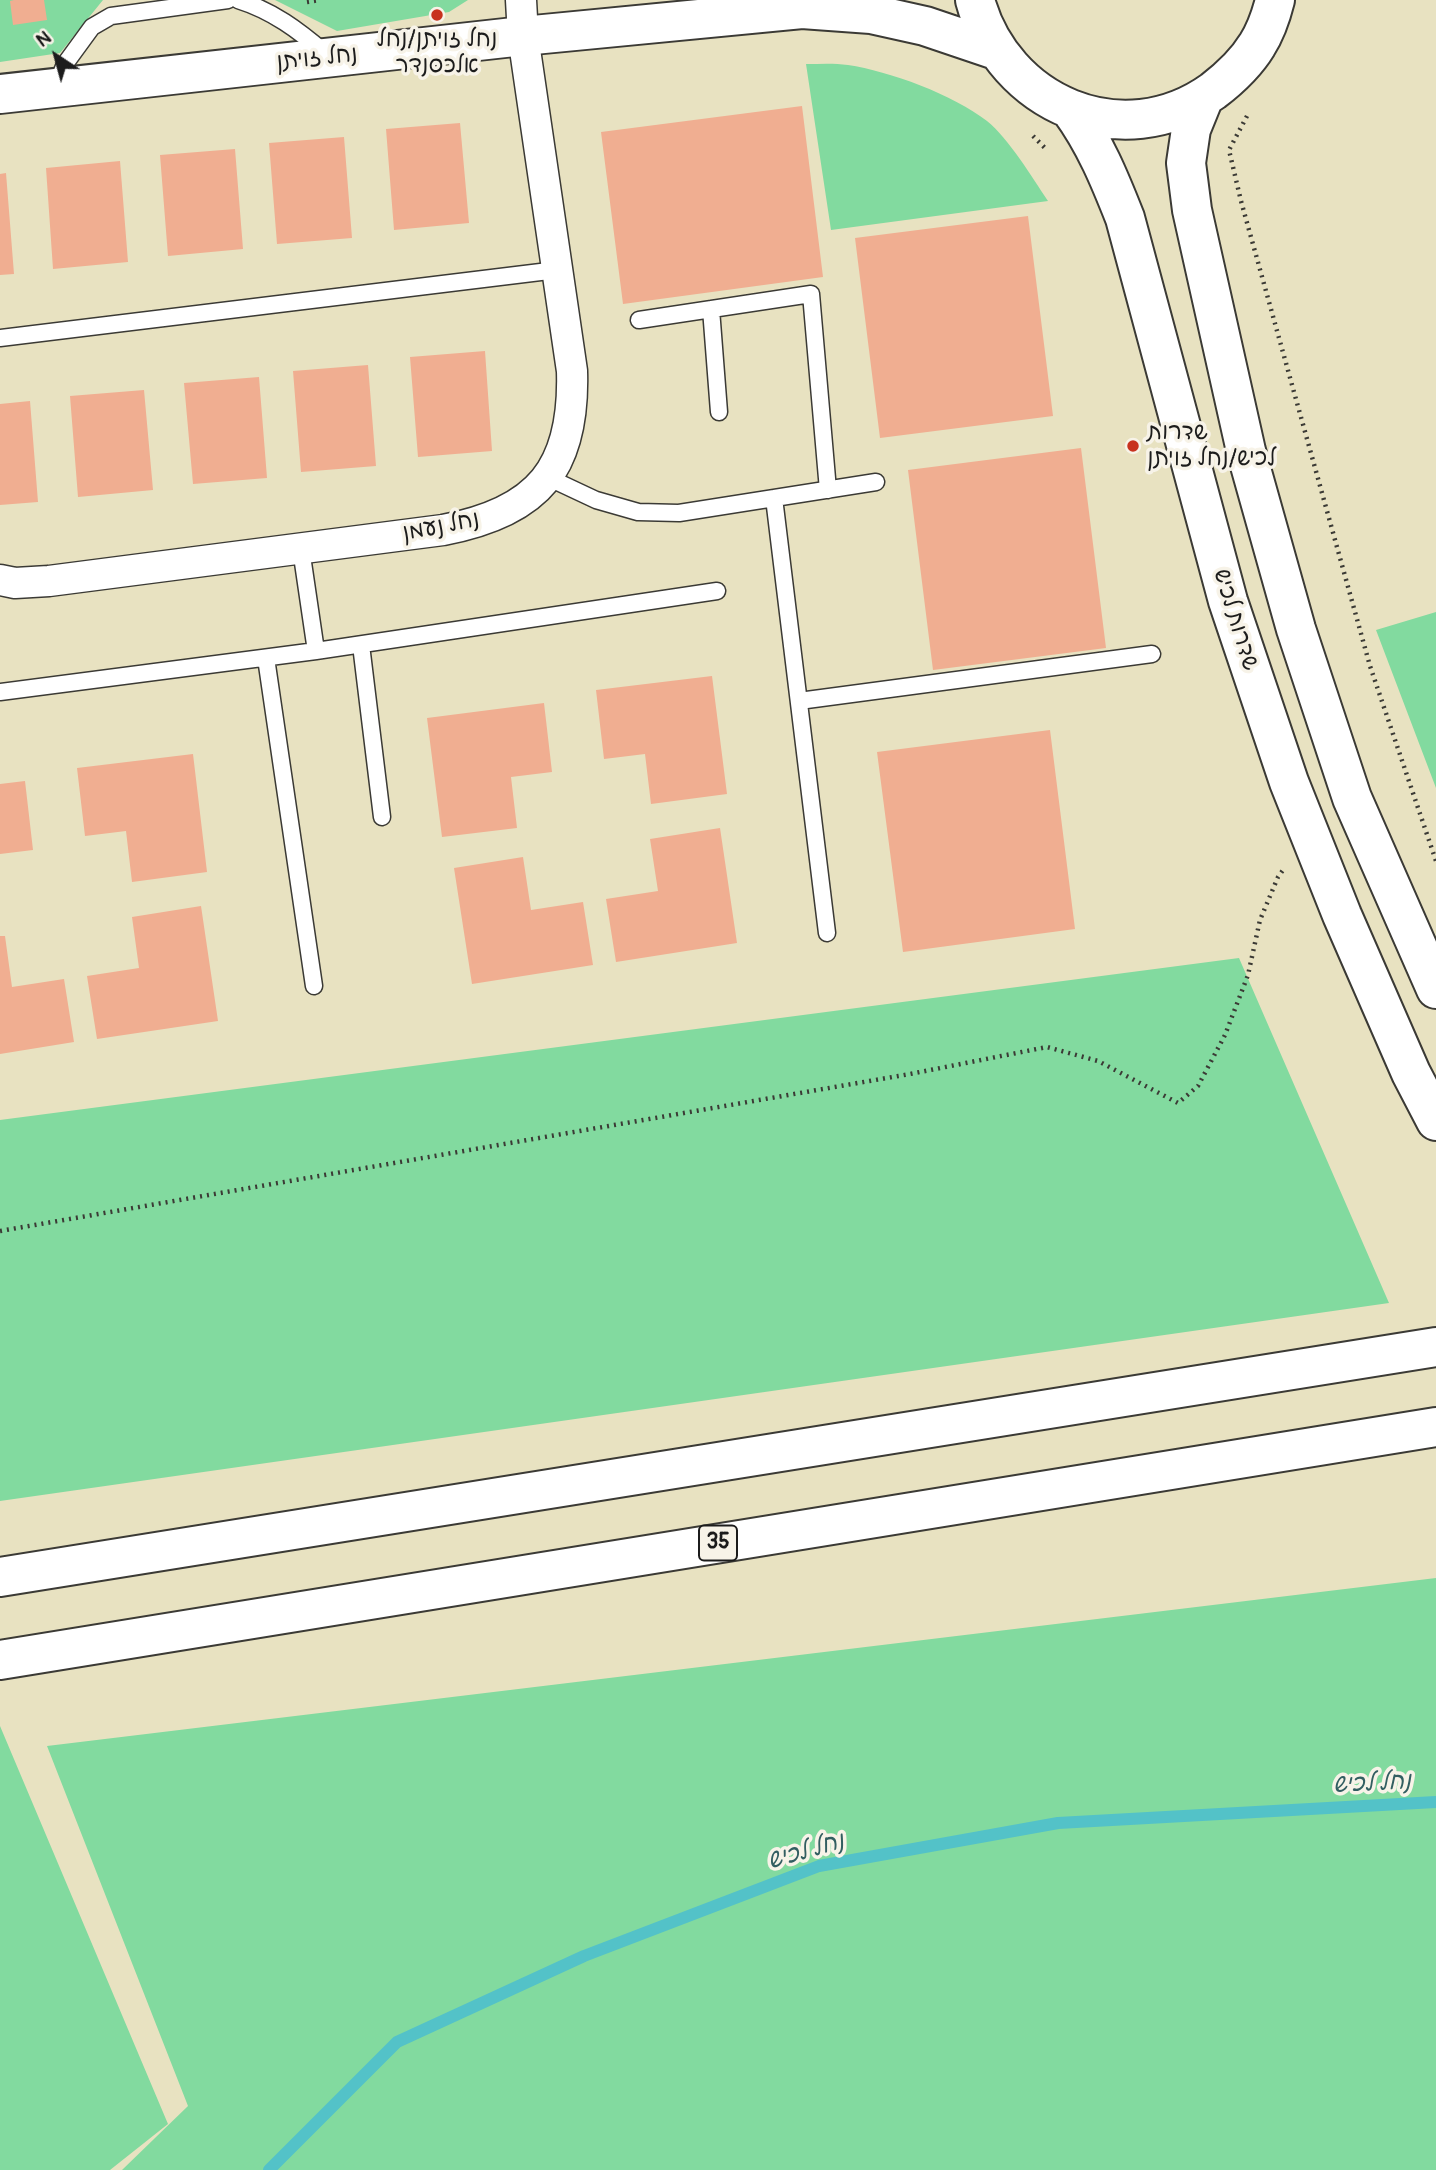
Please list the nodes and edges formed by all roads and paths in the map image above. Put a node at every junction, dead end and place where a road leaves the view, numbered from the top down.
1 (228, 0) edge
2 (238, 0) edge
3 (975, 0) edge
4 (816, 5) edge
5 (1277, 8) edge
6 (522, 18) edge
7 (996, 50) junction
8 (330, 57) junction
9 (55, 88) junction
10 (0, 94) edge
11 (1204, 97) junction
12 (1070, 109) junction
13 (1229, 150) dead end
14 (557, 270) junction
15 (711, 309) junction
16 (639, 320) dead end
17 (0, 338) edge
18 (719, 412) dead end
19 (547, 477) junction
20 (876, 482) dead end
21 (828, 490) junction
22 (774, 498) junction
23 (301, 549) junction
24 (0, 580) edge
25 (717, 591) dead end
26 (361, 645) junction
27 (316, 651) junction
28 (1152, 654) dead end
29 (266, 658) junction
30 (0, 692) edge
31 (799, 701) junction
32 (382, 817) dead end
33 (1311, 836) junction
34 (1436, 862) edge
35 (827, 933) dead end
36 (314, 986) dead end
37 (1436, 989) edge
38 (1436, 1121) edge
39 (0, 1231) edge
40 (1436, 1347) edge
41 (1436, 1427) edge
42 (0, 1577) edge
43 (0, 1660) edge

1 - 9 lane
2 - 8 lane
3 - 7 main road
4 - 6 main road, נחל זויתן
4 - 7 main road, נחל זויתן
5 - 11 main road
6 - 8 main road, נחל זויתן
6 - 14 street, נחל נעמן
7 - 12 main road
8 - 9 main road, נחל זויתן
9 - 10 main road, נחל זויתן
11 - 12 main road
11 - 37 main road
12 - 33 main road, שדרות לכיש
13 - 34 path
14 - 17 lane
14 - 19 street, נחל נעמן
15 - 16 lane
15 - 18 lane
15 - 21 lane
19 - 22 lane
19 - 23 street, נחל נעמן
20 - 21 lane
21 - 22 lane
22 - 31 lane
23 - 24 street, נחל נעמן
23 - 27 lane
25 - 26 lane
26 - 27 lane
26 - 32 lane
27 - 29 lane
28 - 31 lane
29 - 30 lane
29 - 36 lane
31 - 35 lane
33 - 38 main road, שדרות לכיש
33 - 39 path
40 - 42 main road
41 - 43 main road, 35

